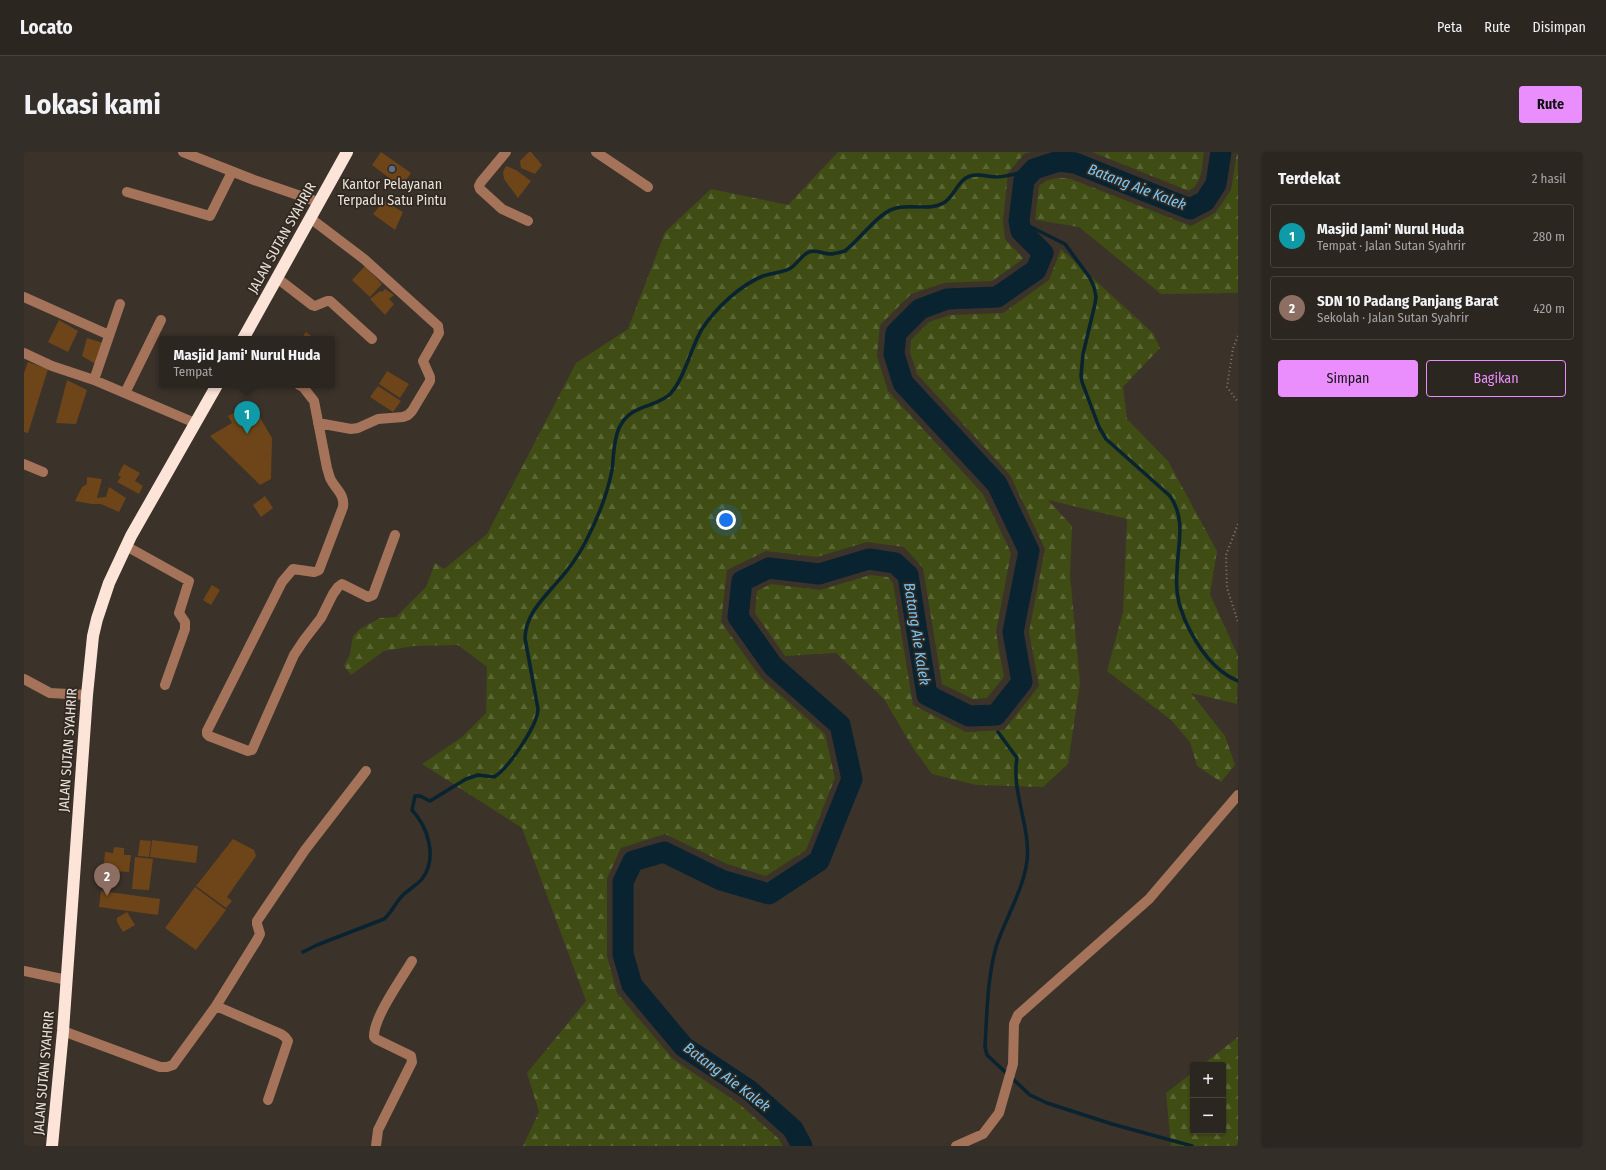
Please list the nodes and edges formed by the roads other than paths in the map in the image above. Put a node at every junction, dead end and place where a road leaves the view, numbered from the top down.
1 (183, 152) edge
2 (347, 152) edge
3 (506, 152) edge
4 (596, 152) edge
5 (197, 155) edge
6 (232, 172) junction
7 (648, 187) dead end
8 (127, 192) dead end
9 (318, 202) junction
10 (310, 218) junction
11 (528, 222) dead end
12 (277, 278) junction
13 (24, 297) edge
14 (120, 304) dead end
15 (161, 320) dead end
16 (109, 335) junction
17 (245, 336) edge
18 (372, 339) dead end
19 (24, 353) edge
20 (94, 380) junction
21 (215, 388) edge
22 (304, 388) edge
23 (125, 393) junction
24 (195, 422) junction
25 (318, 423) junction
26 (24, 464) edge
27 (43, 472) dead end
28 (395, 535) dead end
29 (126, 546) junction
30 (24, 678) edge
31 (165, 685) dead end
32 (87, 695) junction
33 (366, 771) dead end
34 (1238, 795) edge
35 (412, 961) dead end
36 (24, 971) edge
37 (67, 980) junction
38 (216, 1006) junction
39 (63, 1030) junction
40 (268, 1100) dead end
41 (52, 1146) edge
42 (376, 1146) edge
43 (956, 1146) edge

1 - 5 street
2 - 9 highway, JALAN SUTAN SYAHRIR
3 - 11 street
4 - 7 street
5 - 6 street
6 - 8 street
6 - 9 street
9 - 10 highway, JALAN SUTAN SYAHRIR
10 - 12 highway, JALAN SUTAN SYAHRIR
10 - 25 street
12 - 17 highway, JALAN SUTAN SYAHRIR
12 - 18 street
13 - 16 street
14 - 16 street
15 - 23 street
16 - 20 street
19 - 20 street
20 - 23 street
21 - 24 highway, JALAN SUTAN SYAHRIR
22 - 25 street
23 - 24 street
24 - 29 highway, JALAN SUTAN SYAHRIR
25 - 28 street
26 - 27 street
29 - 31 street
29 - 32 highway, JALAN SUTAN SYAHRIR
30 - 32 street
32 - 37 highway, JALAN SUTAN SYAHRIR
33 - 38 street
34 - 43 street
35 - 42 street
36 - 37 street
37 - 39 highway, JALAN SUTAN SYAHRIR
38 - 39 street
38 - 40 street
39 - 41 highway, JALAN SUTAN SYAHRIR

